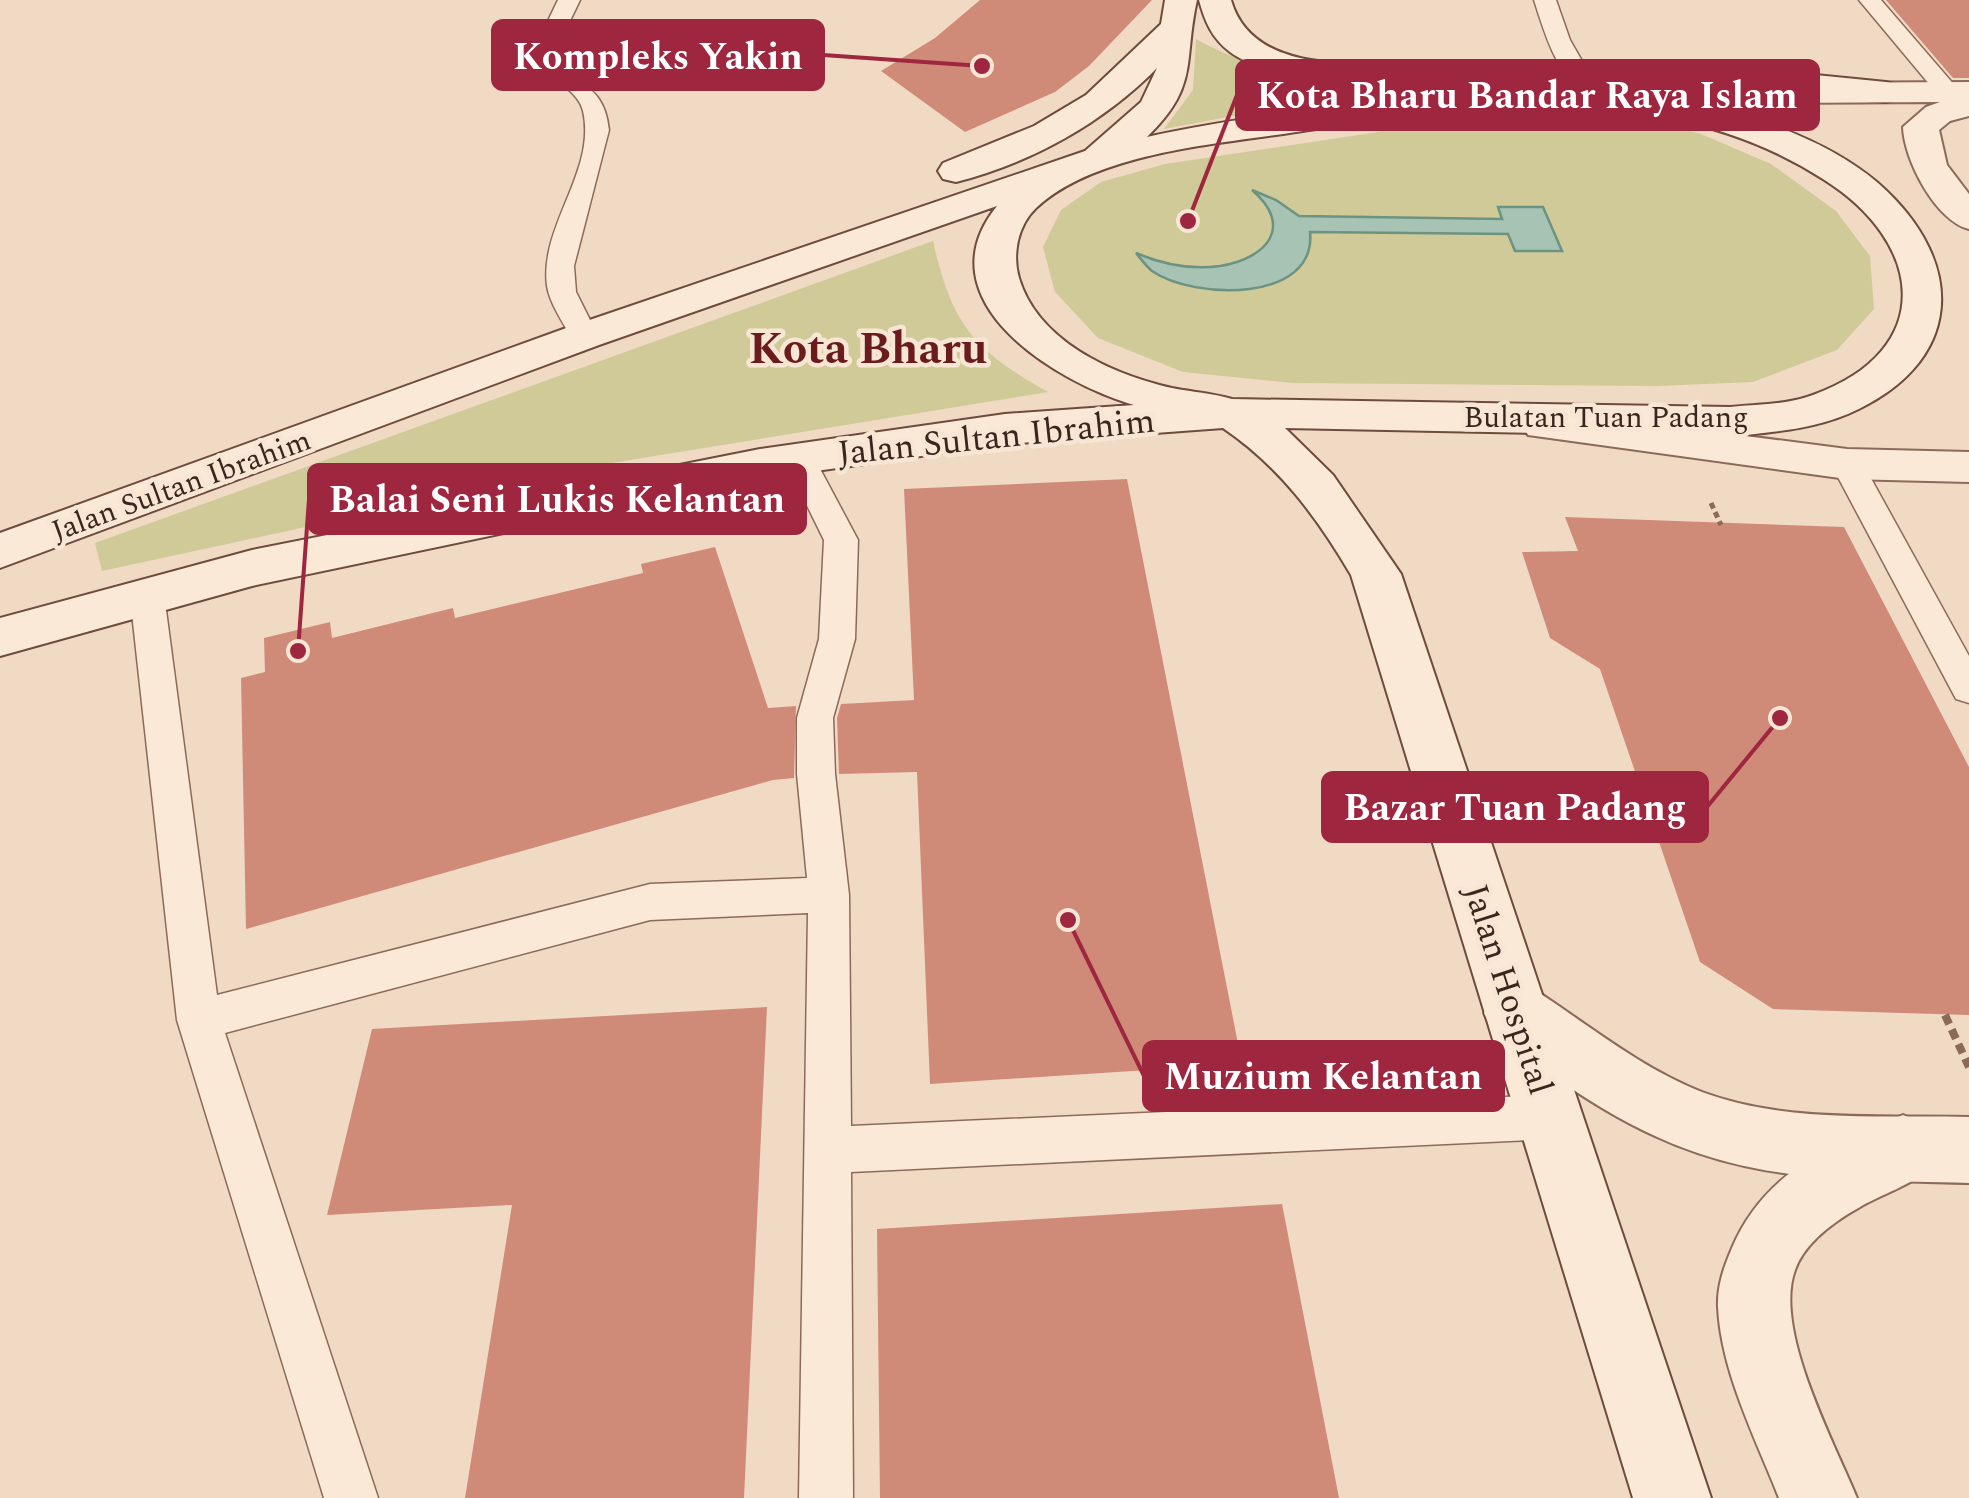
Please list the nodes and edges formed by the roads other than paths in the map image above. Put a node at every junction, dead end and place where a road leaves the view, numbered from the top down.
1 (569, 0) edge
2 (1215, 0) edge
3 (1545, 0) edge
4 (1870, 0) edge
5 (1178, 12) edge
6 (1572, 84) junction
7 (1962, 96) edge
8 (1098, 160) junction
9 (1969, 218) edge
10 (596, 332) junction
11 (1232, 413) junction
12 (1483, 418) junction
13 (799, 457) junction
14 (1846, 464) junction
15 (1969, 467) edge
16 (0, 551) edge
17 (147, 594) junction
18 (0, 638) edge
19 (1969, 689) edge
20 (829, 894) junction
21 (1516, 1013) junction
22 (198, 1020) junction
23 (1550, 1118) junction
24 (828, 1150) junction
25 (1952, 1150) edge
26 (351, 1498) edge
27 (826, 1498) edge
28 (1672, 1498) edge
29 (1818, 1498) edge

1 - 10 lane
2 - 6 main road
3 - 6 lane
4 - 7 lane
5 - 8 main road
5 - 10 main road
6 - 7 main road
6 - 8 main road, Bulatan Tuan Padang
6 - 12 main road, Bulatan Tuan Padang
7 - 9 main road
8 - 10 main road, Jalan Sultan Ibrahim
8 - 11 main road, Bulatan Tuan Padang
10 - 16 main road, Jalan Sultan Ibrahim
11 - 12 main road, Bulatan Tuan Padang
11 - 13 main road, Jalan Sultan Ibrahim
11 - 21 main road, Jalan Hospital
12 - 14 main road
13 - 17 main road, Jalan Sultan Ibrahim
13 - 20 lane
14 - 15 main road
14 - 19 lane
17 - 18 main road, Jalan Sultan Ibrahim
17 - 22 lane
20 - 22 lane
20 - 24 lane
21 - 23 main road, Jalan Hospital
21 - 25 main road
22 - 26 lane
23 - 24 lane
23 - 28 main road, Jalan Hospital
24 - 27 lane
25 - 29 main road

